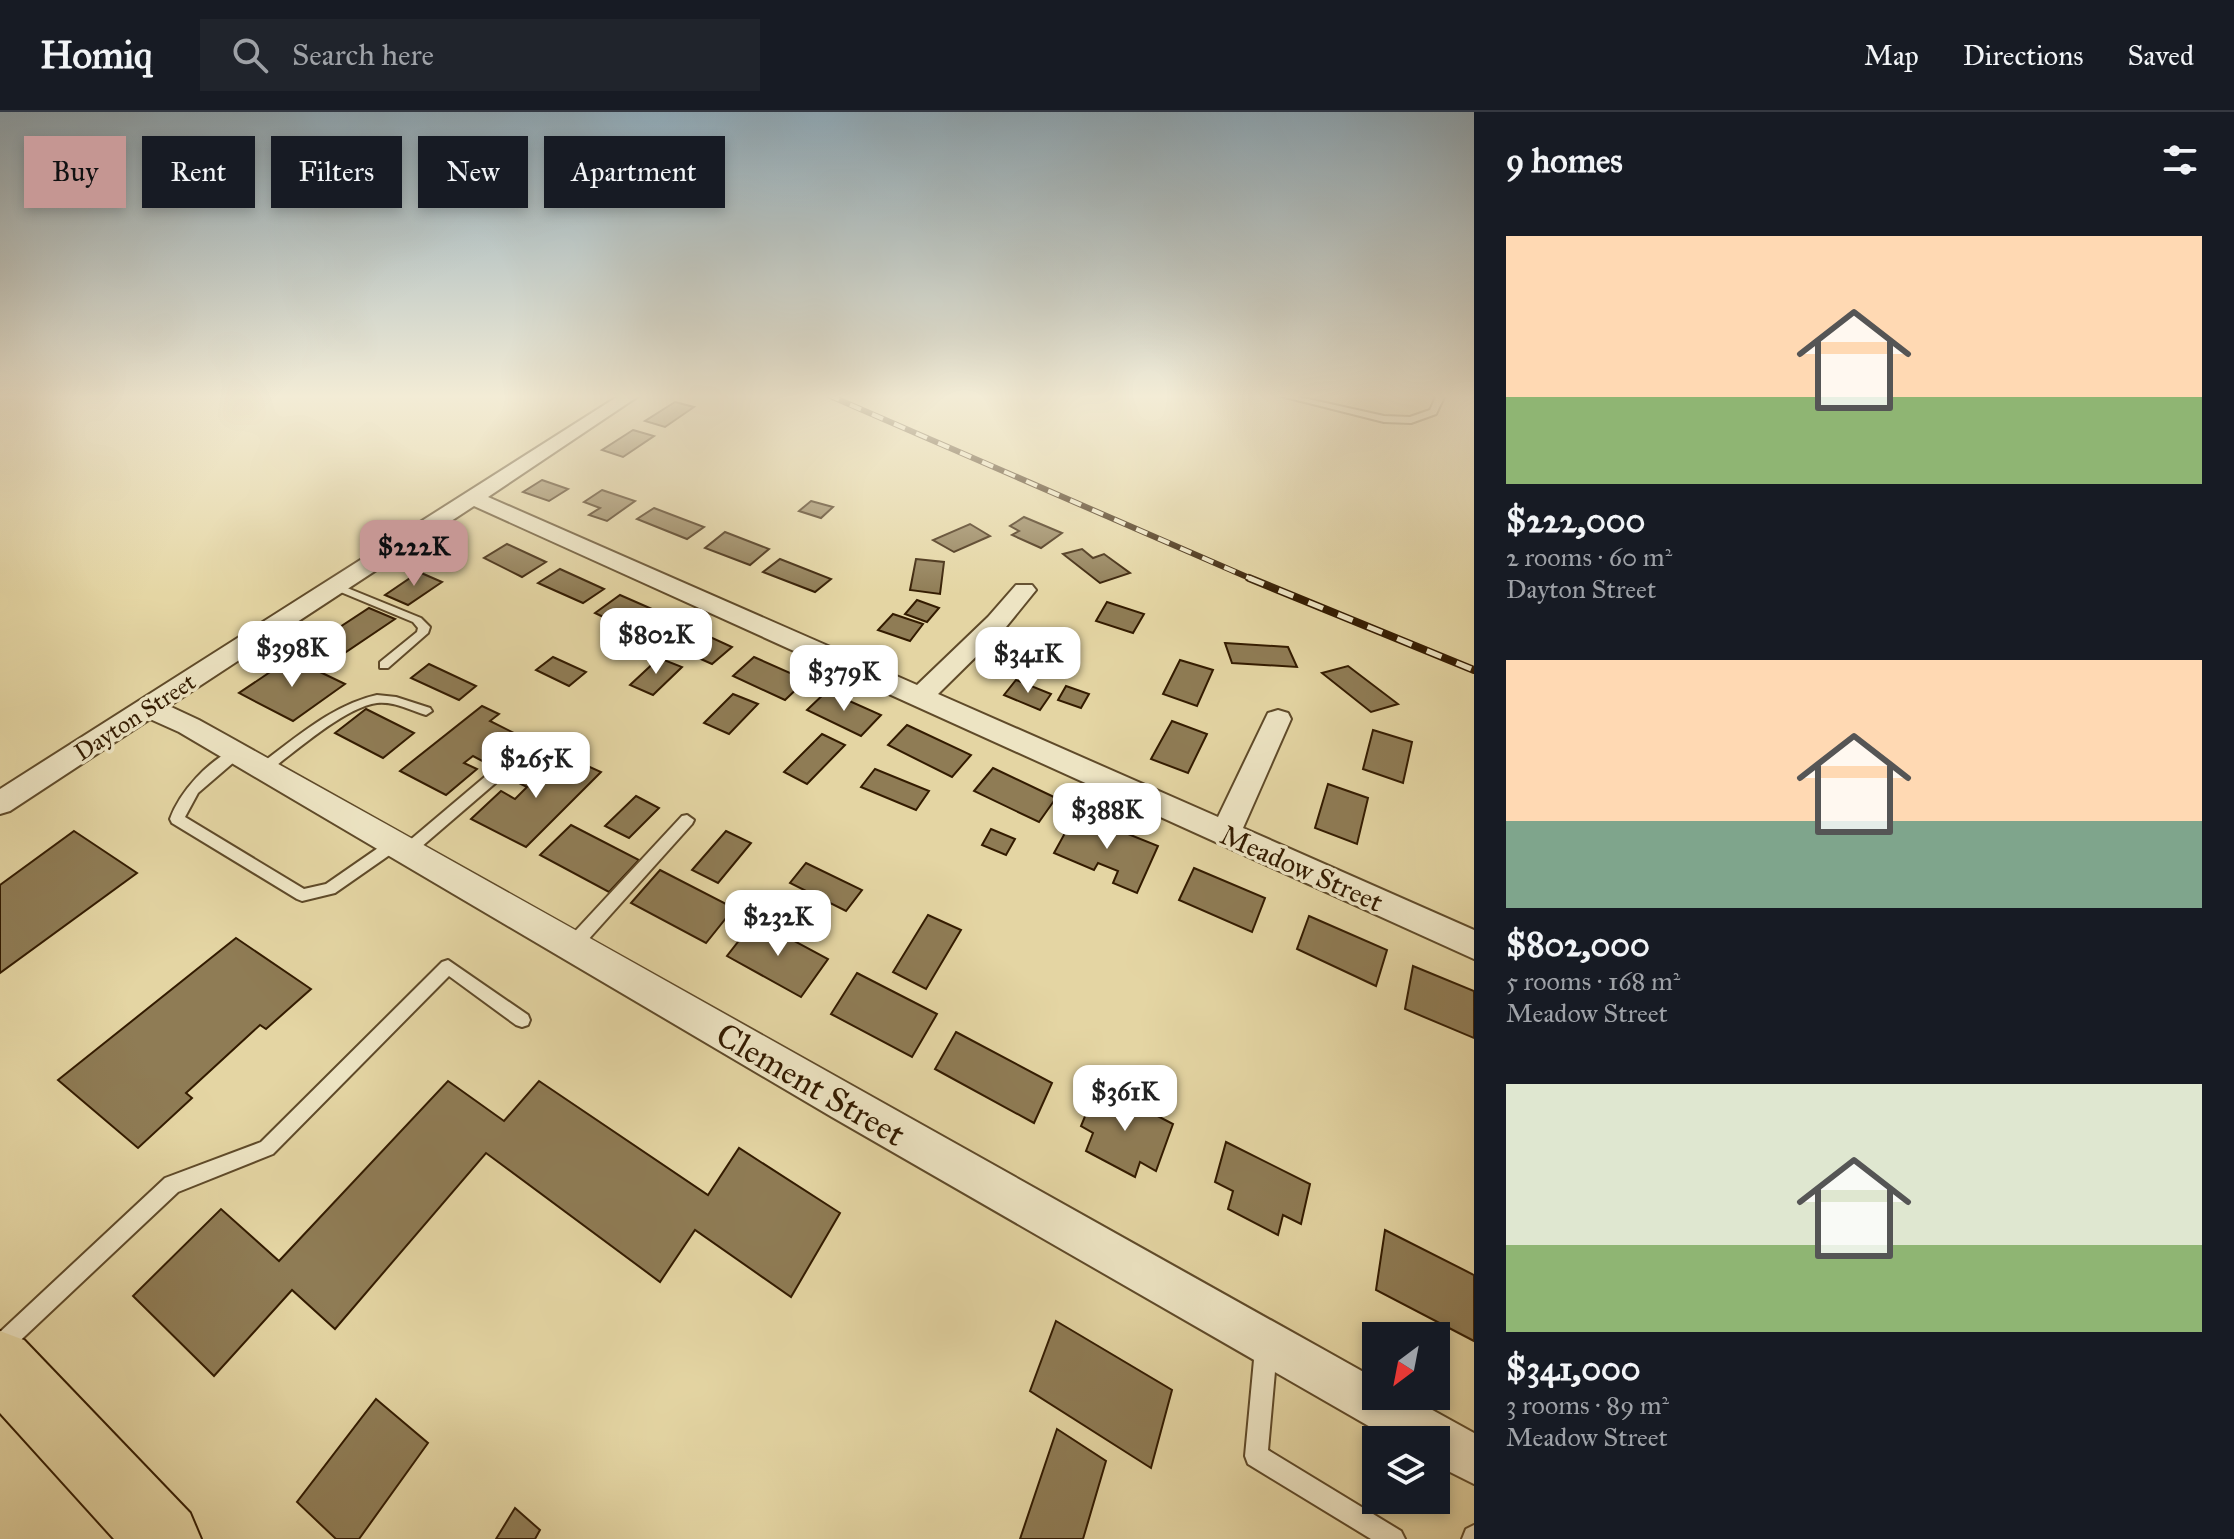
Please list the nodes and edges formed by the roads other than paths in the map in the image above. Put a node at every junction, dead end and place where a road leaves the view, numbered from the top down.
1 (527, 462) edge
2 (472, 497) junction
3 (335, 586) junction
4 (1024, 590) dead end
5 (384, 665) dead end
6 (920, 697) junction
7 (149, 708) junction
8 (426, 711) dead end
9 (1278, 719) dead end
10 (537, 740) dead end
11 (250, 760) junction
12 (0, 803) edge
13 (687, 820) dead end
14 (1225, 834) junction
15 (402, 847) junction
16 (1474, 945) edge
17 (572, 946) junction
18 (522, 1020) dead end
19 (1267, 1343) junction
20 (0, 1346) edge
21 (0, 1364) edge
22 (1474, 1460) edge
23 (164, 1539) edge
24 (1393, 1539) edge

1 - 2 street, Dayton Street
2 - 3 street, Dayton Street
2 - 6 street, Meadow Street
3 - 5 lane
3 - 7 street, Dayton Street
4 - 6 street
6 - 14 street, Meadow Street
7 - 11 street, Clement Street
7 - 12 street, Dayton Street
8 - 11 lane
9 - 14 street
10 - 15 lane
11 - 15 street, Clement Street
11 - 15 lane
13 - 17 lane
14 - 16 street, Meadow Street
15 - 17 street, Clement Street
17 - 19 street, Clement Street
18 - 20 lane
19 - 22 street, Clement Street
19 - 24 lane
21 - 23 main road

